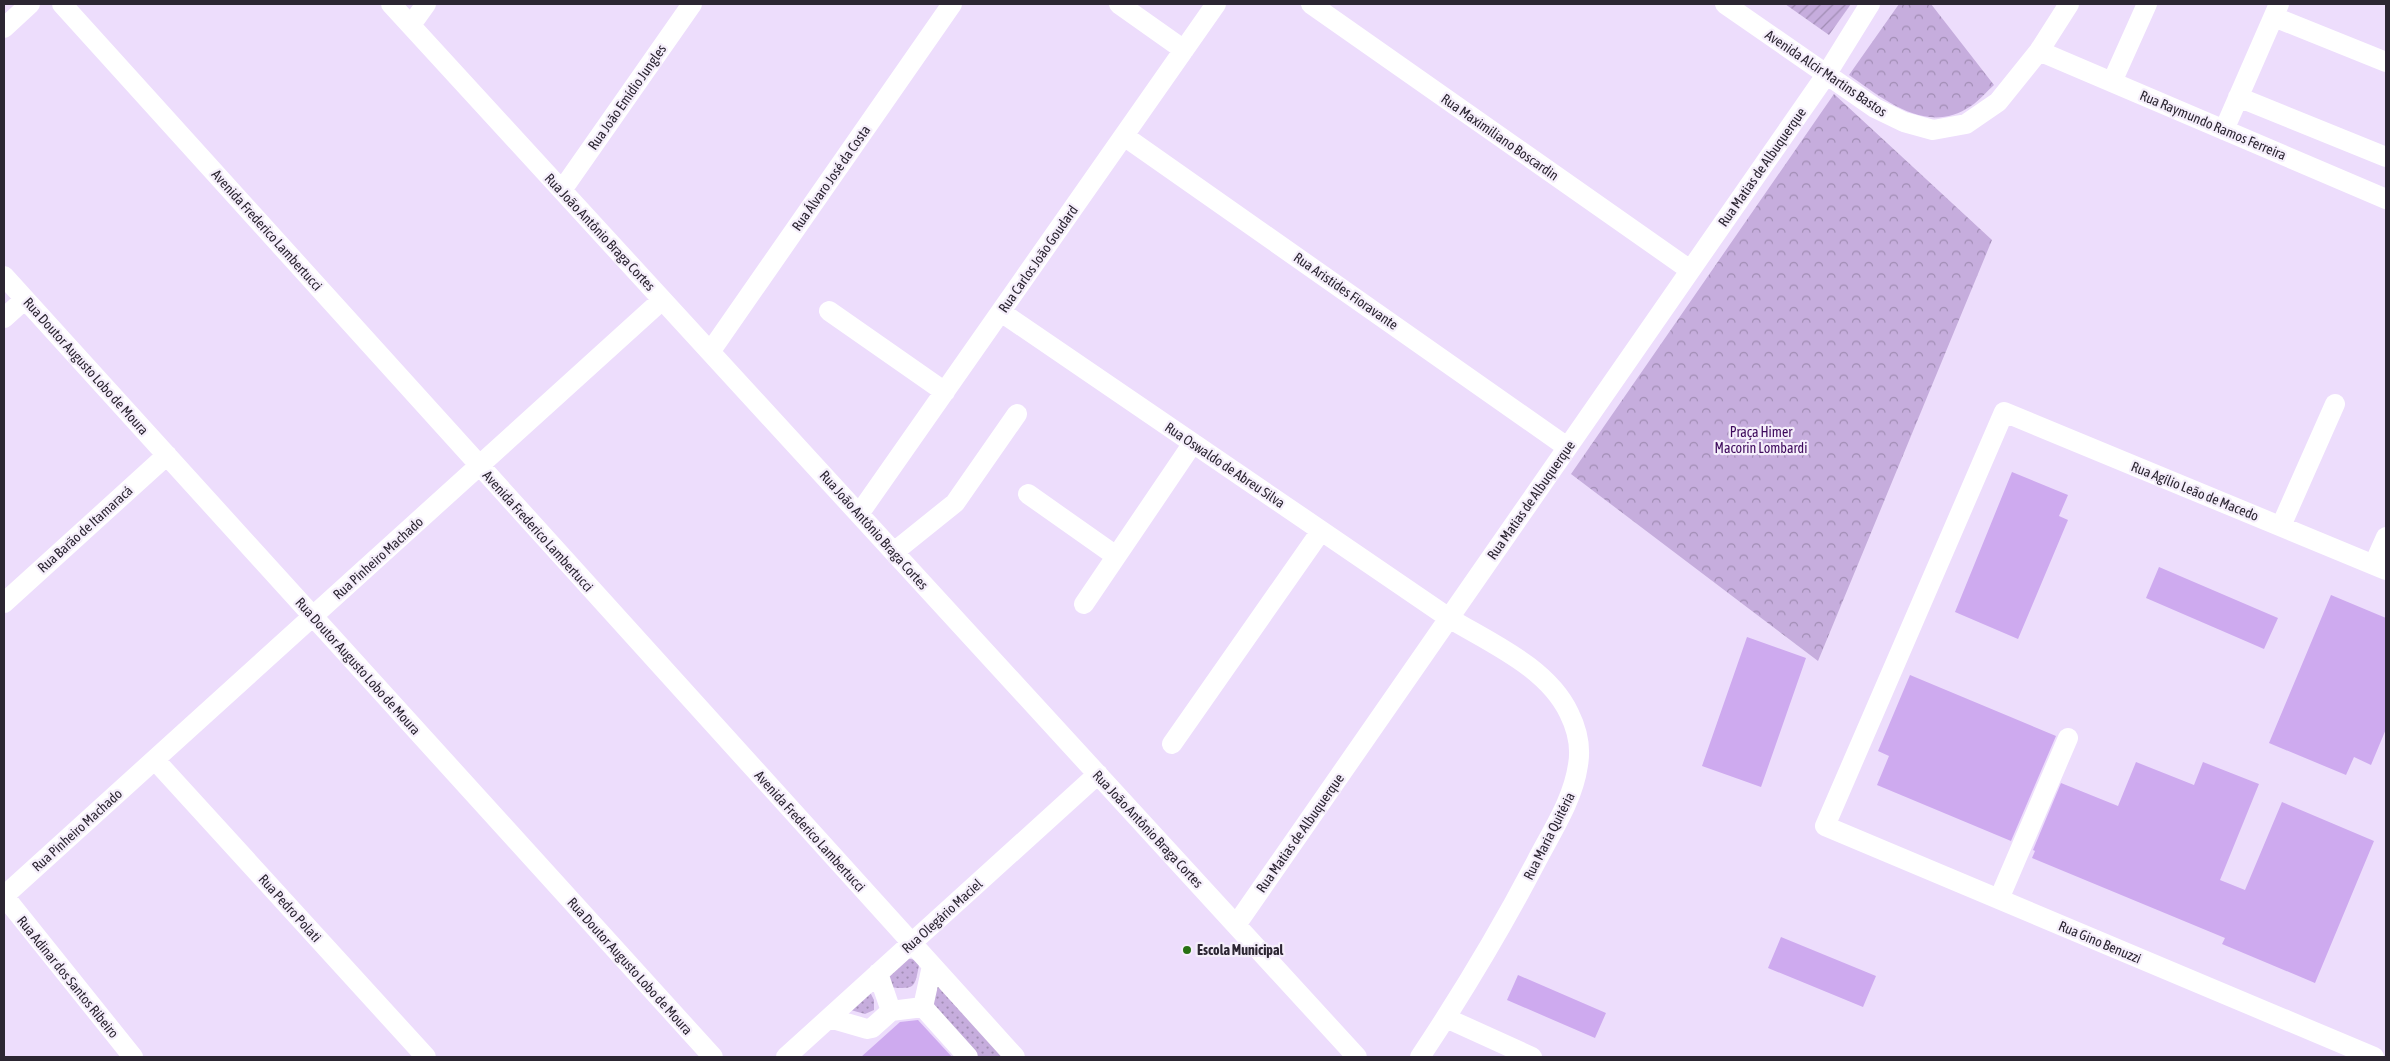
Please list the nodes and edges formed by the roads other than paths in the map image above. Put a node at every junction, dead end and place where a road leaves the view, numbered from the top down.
1 (30, 4) edge
2 (62, 4) edge
3 (391, 4) edge
4 (426, 4) edge
5 (692, 4) edge
6 (952, 4) edge
7 (1119, 4) edge
8 (1216, 4) edge
9 (1310, 4) edge
10 (1725, 4) edge
11 (1870, 4) edge
12 (2069, 4) edge
13 (2147, 4) edge
14 (2276, 10) edge
15 (411, 26) junction
16 (4, 28) edge
17 (1184, 50) junction
18 (2039, 51) junction
19 (2386, 62) edge
20 (1826, 74) junction
21 (2112, 82) junction
22 (2238, 97) junction
23 (2224, 130) junction
24 (1124, 136) junction
25 (2386, 157) edge
26 (562, 190) junction
27 (2386, 199) edge
28 (1690, 270) junction
29 (4, 276) edge
30 (25, 299) junction
31 (662, 300) junction
32 (828, 311) dead end
33 (1001, 312) junction
34 (4, 318) edge
35 (710, 352) junction
36 (945, 392) junction
37 (2336, 404) dead end
38 (1017, 414) dead end
39 (1193, 443) junction
40 (1567, 447) junction
41 (167, 455) junction
42 (480, 466) junction
43 (1028, 494) dead end
44 (859, 514) junction
45 (2281, 526) junction
46 (1321, 531) junction
47 (2386, 537) edge
48 (894, 552) junction
49 (1116, 556) junction
50 (2380, 567) edge
51 (4, 603) edge
52 (1084, 604) dead end
53 (313, 616) junction
54 (1449, 618) junction
55 (2068, 738) dead end
56 (1172, 744) dead end
57 (155, 760) junction
58 (1098, 774) junction
59 (1826, 826) joint
60 (4, 896) edge
61 (1999, 899) junction
62 (1236, 925) junction
63 (912, 943) junction
64 (932, 966) junction
65 (878, 973) junction
66 (923, 1007) junction
67 (891, 1011) junction
68 (829, 1018) junction
69 (1446, 1018) junction
70 (132, 1057) edge
71 (426, 1057) edge
72 (713, 1057) edge
73 (786, 1057) edge
74 (968, 1057) edge
75 (1015, 1057) edge
76 (1357, 1057) edge
77 (1420, 1057) edge
78 (1532, 1057) edge
79 (2374, 1057) edge

1 - 16 street
2 - 42 street, Avenida Frederico Lambertucci
3 - 15 street, Rua João Antônio Braga Cortes
4 - 15 street
5 - 26 street, Rua João Emídio Jungles
6 - 35 street, Rua Álvaro José da Costa
7 - 17 street
8 - 17 street, Rua Carlos João Goudard
9 - 28 street, Rua Maximiliano Boscardin
10 - 20 street, Avenida Alcir Martins Bastos
11 - 20 street, Rua Matias de Albuquerque
12 - 18 street
13 - 21 street
14 - 19 street
14 - 22 street
15 - 26 street, Rua João Antônio Braga Cortes
17 - 24 street, Rua Carlos João Goudard
18 - 20 street, Avenida Alcir Martins Bastos
18 - 21 street, Rua Raymundo Ramos Ferreira
20 - 28 street, Rua Matias de Albuquerque
21 - 23 street, Rua Raymundo Ramos Ferreira
22 - 23 street
22 - 25 street
23 - 27 street, Rua Raymundo Ramos Ferreira
24 - 33 street, Rua Carlos João Goudard
24 - 40 street, Rua Aristides Fioravante
26 - 31 street, Rua João Antônio Braga Cortes
28 - 40 street, Rua Matias de Albuquerque
29 - 30 street, Rua Doutor Augusto Lobo de Moura
30 - 34 street
30 - 41 street, Rua Doutor Augusto Lobo de Moura
31 - 35 street, Rua João Antônio Braga Cortes
31 - 42 street, Rua Pinheiro Machado
32 - 36 street
33 - 36 street, Rua Carlos João Goudard
33 - 39 street, Rua Oswaldo de Abreu Silva
35 - 44 street, Rua João Antônio Braga Cortes
36 - 44 street, Rua Carlos João Goudard
37 - 45 street
38 - 48 street
39 - 46 street, Rua Oswaldo de Abreu Silva
39 - 49 street
40 - 54 street, Rua Matias de Albuquerque
41 - 51 street, Rua Barão de Itamaracá
41 - 53 street, Rua Doutor Augusto Lobo de Moura
42 - 53 street, Rua Pinheiro Machado
42 - 63 street, Avenida Frederico Lambertucci
43 - 49 street
44 - 48 street, Rua João Antônio Braga Cortes
45 - 50 street, Rua Agílio Leão de Macedo
45 - 59 street, Rua Agílio Leão de Macedo
46 - 54 street, Rua Oswaldo de Abreu Silva
46 - 56 street
47 - 50 street
48 - 58 street, Rua João Antônio Braga Cortes
49 - 52 street
53 - 57 street, Rua Pinheiro Machado
53 - 72 street, Rua Doutor Augusto Lobo de Moura
54 - 62 street, Rua Matias de Albuquerque
54 - 69 street, Rua Maria Quitéria
55 - 61 street
57 - 60 street, Rua Pinheiro Machado
57 - 71 street, Rua Pedro Polati
58 - 62 street, Rua João Antônio Braga Cortes
58 - 63 street, Rua Olegário Maciel
59 - 61 street, Rua Gino Benuzzi
60 - 70 street, Rua Adinar dos Santos Ribeiro
61 - 79 street, Rua Gino Benuzzi
62 - 76 street, Rua João Antônio Braga Cortes
63 - 64 street, Avenida Frederico Lambertucci
63 - 65 street, Rua Olegário Maciel
64 - 66 street
64 - 75 street, Avenida Frederico Lambertucci
65 - 67 street
65 - 68 street, Rua Olegário Maciel
66 - 67 street
66 - 74 street
67 - 68 street
68 - 73 street, Rua Olegário Maciel
69 - 77 street, Rua Maria Quitéria
69 - 78 street

